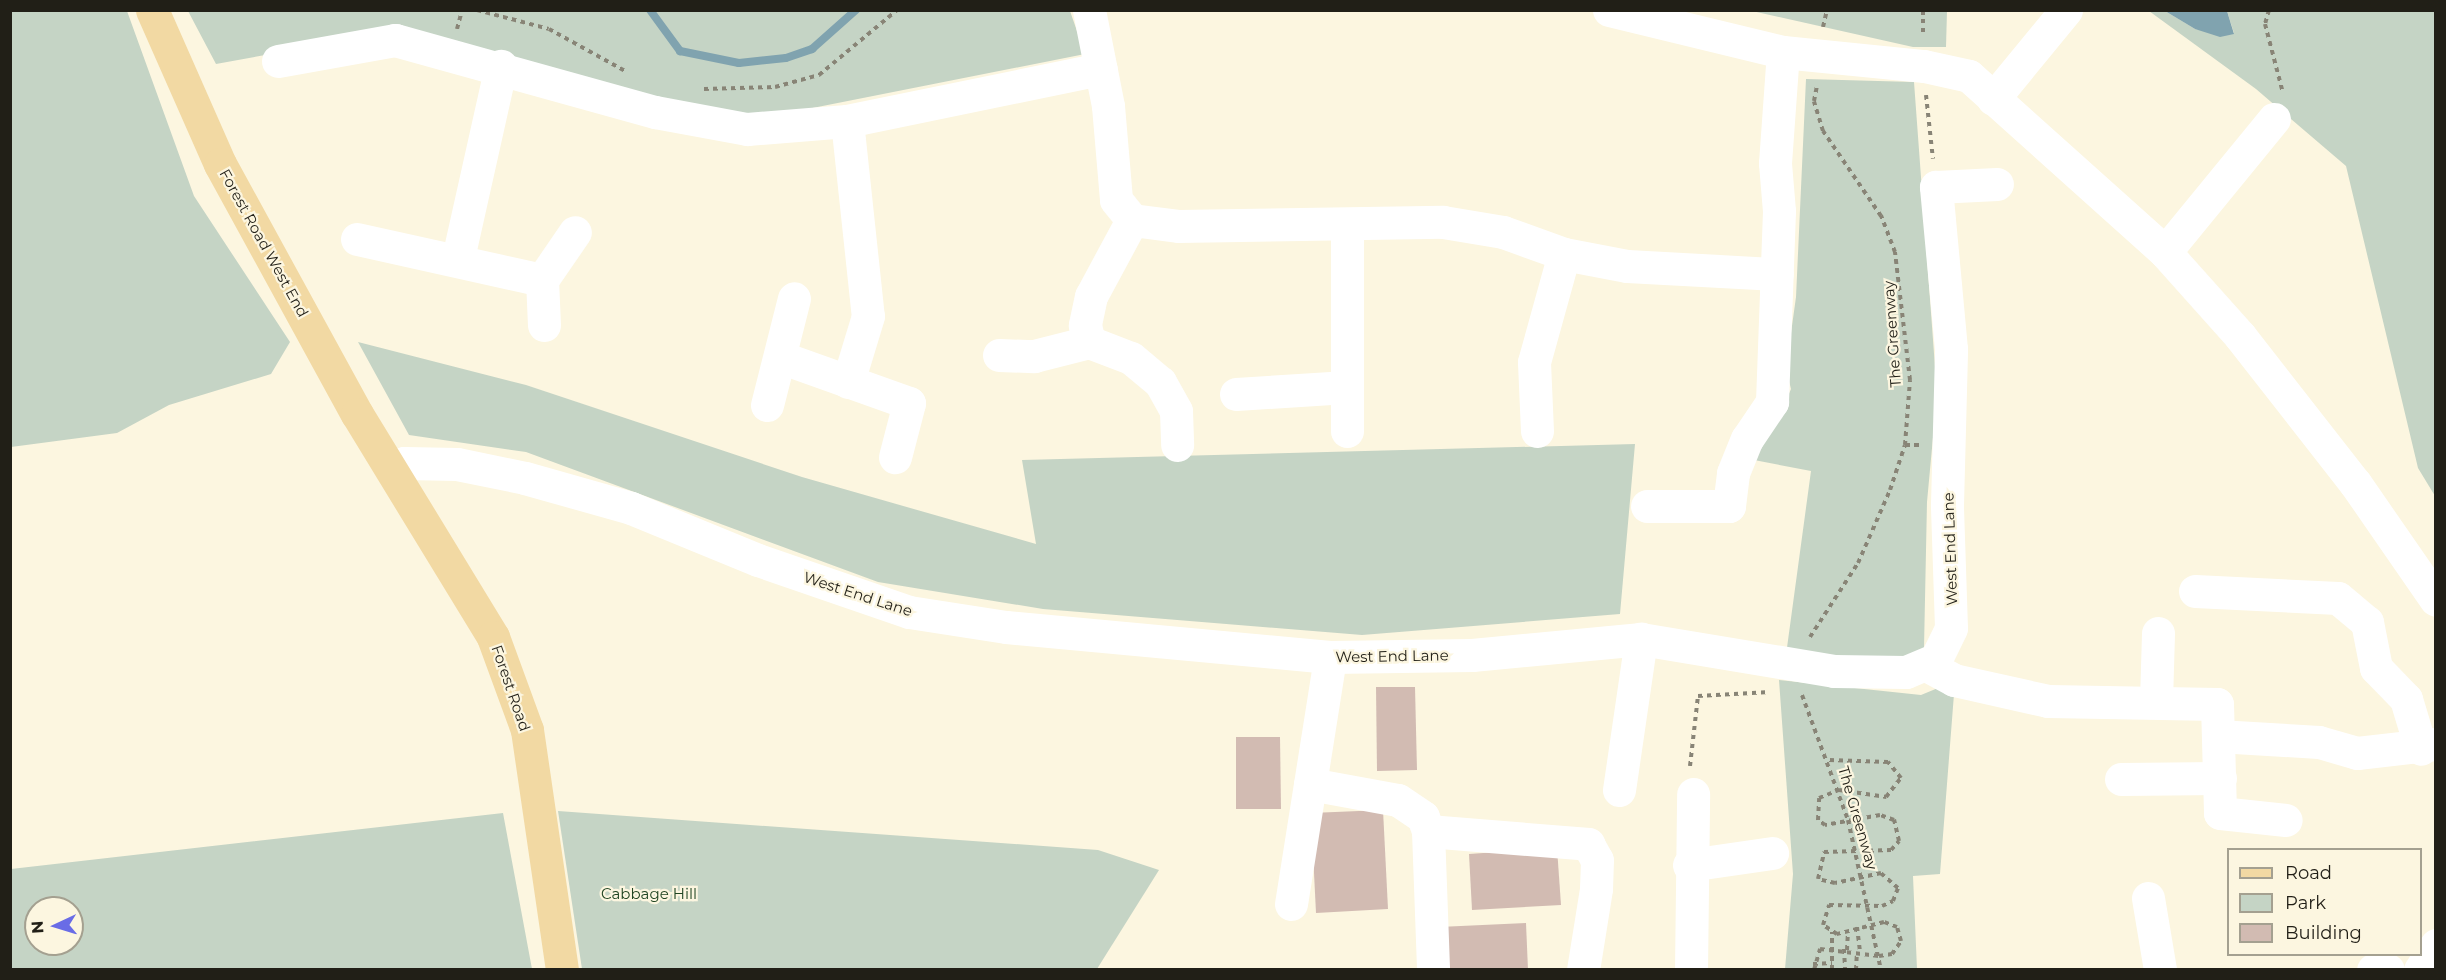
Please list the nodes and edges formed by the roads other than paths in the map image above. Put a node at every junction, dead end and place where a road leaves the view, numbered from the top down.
1 (152, 10) edge
2 (1609, 10) edge
3 (2066, 10) edge
4 (1100, 16) edge
5 (1783, 52) junction
6 (278, 61) dead end
7 (501, 66) junction
8 (1101, 69) junction
9 (1992, 99) junction
10 (2274, 119) road end
11 (847, 121) junction
12 (1997, 184) dead end
13 (1132, 220) junction
14 (1347, 226) junction
15 (575, 232) dead end
16 (357, 239) dead end
17 (2164, 252) junction
18 (1564, 254) junction
19 (458, 258) junction
20 (1776, 274) junction
21 (542, 280) junction
22 (794, 298) dead end
23 (544, 325) dead end
24 (1089, 342) junction
25 (999, 355) dead end
26 (780, 357) junction
27 (848, 382) junction
28 (1347, 387) junction
29 (1236, 394) dead end
30 (767, 405) dead end
31 (1347, 431) dead end
32 (1537, 431) dead end
33 (1178, 445) dead end
34 (895, 457) dead end
35 (391, 468) junction
36 (1647, 506) dead end
37 (2195, 591) dead end
38 (2436, 600) edge
39 (2158, 633) dead end
40 (1641, 639) junction
41 (1330, 657) junction
42 (1928, 666) junction
43 (2156, 701) junction
44 (2218, 736) junction
45 (2428, 746) edge
46 (2220, 778) junction
47 (2121, 779) dead end
48 (1310, 784) junction
49 (1619, 790) dead end
50 (1693, 794) road end
51 (2286, 819) dead end
52 (1428, 831) junction
53 (1772, 853) dead end
54 (1689, 865) junction
55 (2148, 898) dead end
56 (1291, 904) dead end
57 (2436, 945) edge
58 (561, 969) edge
59 (1433, 969) edge
60 (1583, 969) edge
61 (1691, 969) edge
62 (2160, 969) edge
63 (2373, 969) edge
64 (2388, 969) edge
65 (2420, 969) edge

1 - 35 main road, Forest Road West End
2 - 5 street
3 - 9 street
4 - 8 street
5 - 9 street
5 - 20 street
6 - 7 street
7 - 11 street
7 - 19 street
8 - 11 street
8 - 13 street
9 - 17 street
10 - 17 street
11 - 27 street
12 - 42 street, West End Lane
13 - 14 street
13 - 24 street
14 - 18 street
14 - 28 street
15 - 21 street
16 - 19 street
17 - 38 street
18 - 20 street
18 - 32 street
19 - 21 street
20 - 36 street
21 - 23 street
22 - 26 street
24 - 25 street
24 - 33 street
26 - 27 street
26 - 30 street
27 - 34 street
28 - 29 street
28 - 31 street
35 - 41 street, West End Lane
35 - 58 main road, Forest Road
37 - 45 street
39 - 43 street
40 - 41 street, West End Lane
40 - 42 street, West End Lane
40 - 49 street
41 - 48 street
42 - 43 street
43 - 44 street
44 - 45 street
44 - 46 street
46 - 47 street
46 - 51 street
48 - 52 street
48 - 56 street
50 - 54 street
52 - 59 street
52 - 60 street
53 - 54 street
54 - 61 street
55 - 62 street
57 - 65 street
63 - 64 street

